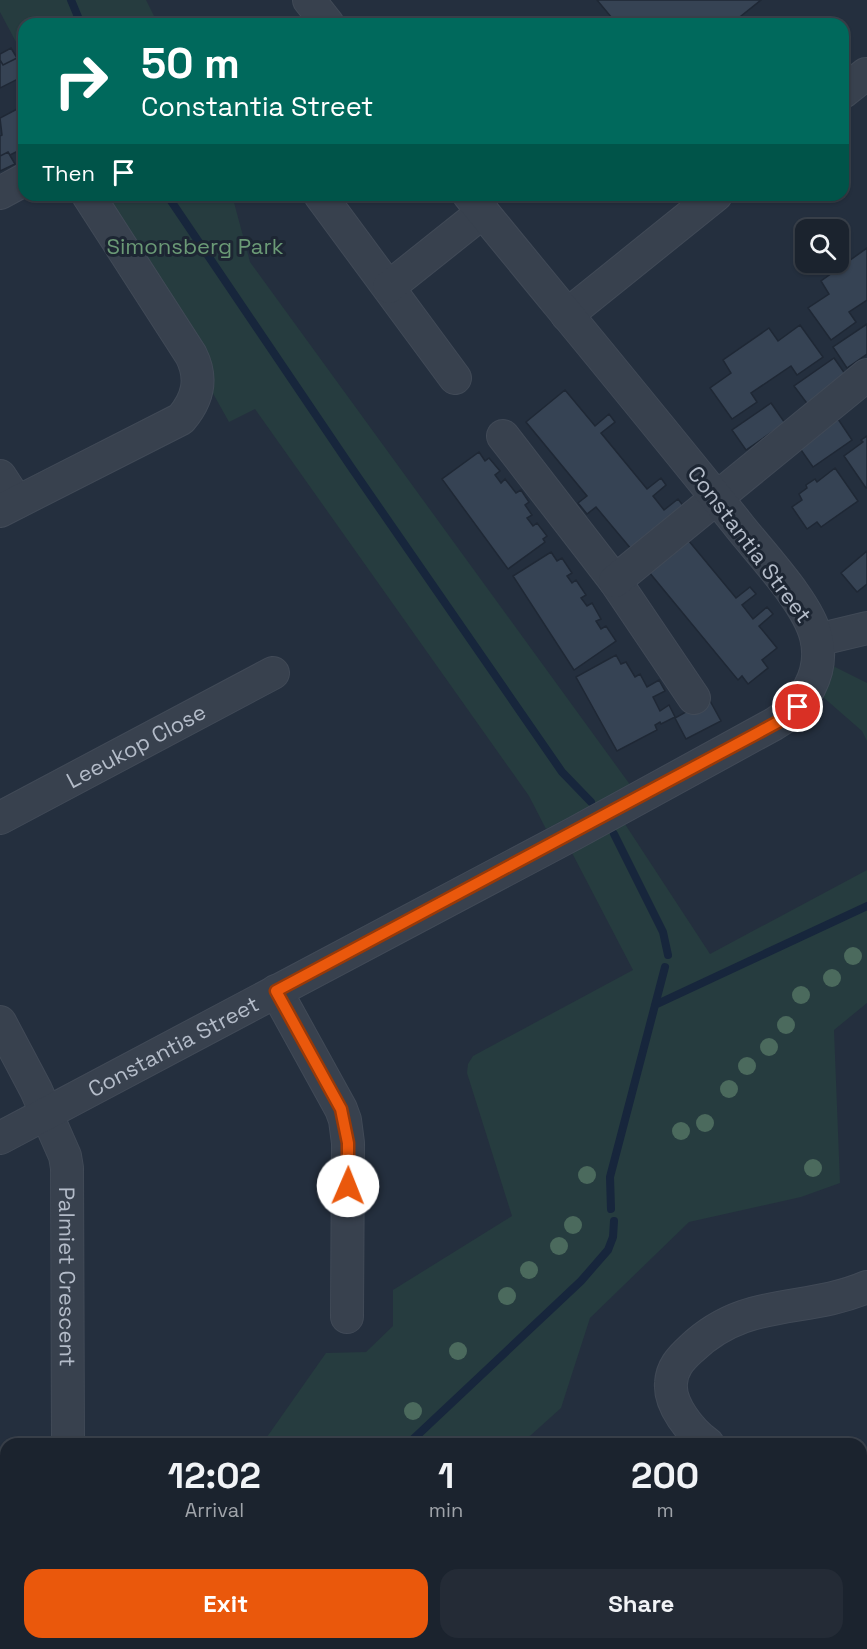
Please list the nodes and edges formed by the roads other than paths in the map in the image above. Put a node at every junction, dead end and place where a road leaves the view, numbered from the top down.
1 (309, 0) edge
2 (323, 18) edge
3 (18, 183) edge
4 (0, 193) edge
5 (92, 201) edge
6 (324, 201) edge
7 (709, 201) edge
8 (476, 204) edge
9 (389, 287) junction
10 (567, 315) junction
11 (867, 375) edge
12 (455, 378) dead end
13 (503, 436) dead end
14 (0, 476) edge
15 (716, 497) junction
16 (8, 506) edge
17 (615, 581) junction
18 (867, 628) edge
19 (817, 640) junction
20 (273, 673) dead end
21 (694, 698) dead end
22 (0, 818) edge
23 (276, 991) junction
24 (0, 1022) edge
25 (46, 1113) junction
26 (0, 1138) edge
27 (867, 1287) edge
28 (346, 1317) dead end
29 (68, 1438) edge
30 (702, 1438) edge

1 - 2 street
3 - 4 street
5 - 16 street
6 - 9 street
7 - 10 street
8 - 9 street
8 - 10 street, Constantia Street
9 - 12 street
10 - 15 street, Constantia Street
11 - 15 street
13 - 17 street
14 - 16 street
15 - 17 street
15 - 19 street, Constantia Street
17 - 21 street
18 - 19 street
19 - 23 street, Constantia Street
20 - 22 street, Leeukop Close
23 - 25 street, Constantia Street
23 - 28 street
24 - 25 street, Palmiet Crescent
25 - 26 street, Constantia Street
25 - 29 street, Palmiet Crescent
27 - 30 street

